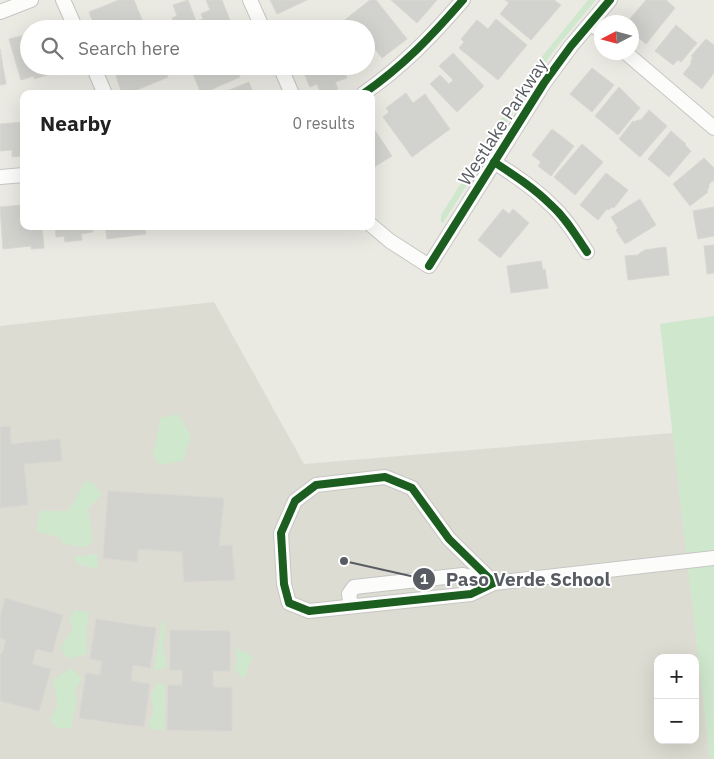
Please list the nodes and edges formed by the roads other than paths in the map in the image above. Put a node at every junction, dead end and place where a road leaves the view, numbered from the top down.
1 (30, 0) edge
2 (63, 0) edge
3 (250, 0) edge
4 (463, 0) edge
5 (610, 0) edge
6 (0, 12) edge
7 (72, 20) edge
8 (259, 20) edge
9 (591, 23) junction
10 (594, 25) edge
11 (634, 60) edge
12 (97, 75) edge
13 (284, 75) edge
14 (103, 90) edge
15 (290, 90) edge
16 (368, 90) edge
17 (714, 128) edge
18 (494, 162) junction
19 (20, 175) edge
20 (0, 177) edge
21 (375, 228) edge
22 (586, 252) dead end
23 (714, 558) edge
24 (494, 583) junction
25 (350, 606) junction

1 - 6 street
2 - 7 street
3 - 8 street
4 - 16 street
5 - 9 street, Westlake Parkway
9 - 10 street
9 - 18 street, Westlake Parkway
11 - 17 street
12 - 14 street
13 - 15 street
18 - 21 street, Westlake Parkway
18 - 22 street
19 - 20 street
23 - 24 street
24 - 25 street
24 - 25 street
24 - 25 street

